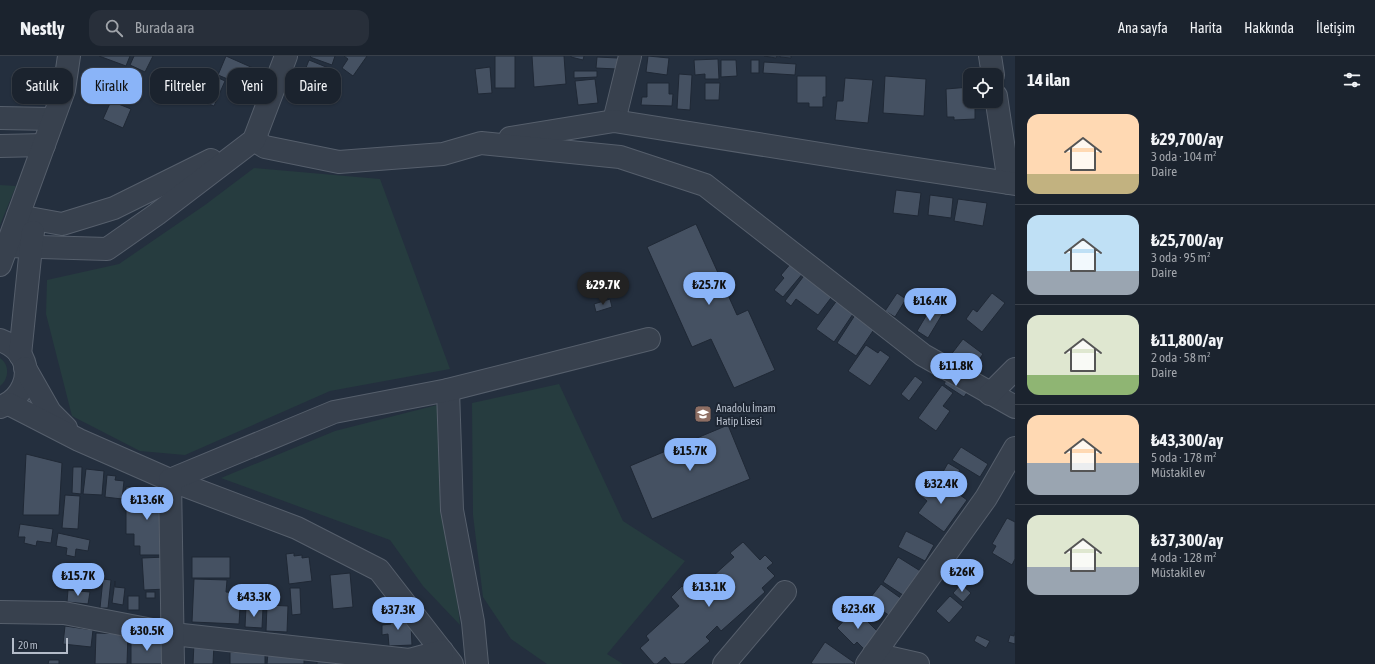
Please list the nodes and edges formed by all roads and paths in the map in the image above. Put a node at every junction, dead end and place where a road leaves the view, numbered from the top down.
1 (69, 56) edge
2 (286, 56) edge
3 (630, 56) edge
4 (990, 56) edge
5 (992, 68) edge
6 (998, 108) edge
7 (0, 118) edge
8 (54, 119) junction
9 (614, 121) junction
10 (254, 140) junction
11 (481, 143) junction
12 (0, 146) edge
13 (44, 146) junction
14 (1012, 184) edge
15 (27, 218) junction
16 (31, 247) junction
17 (4, 256) edge
18 (650, 339) dead end
19 (0, 340) edge
20 (23, 362) junction
21 (1015, 369) edge
22 (448, 390) junction
23 (990, 394) junction
24 (4, 406) edge
25 (1015, 407) edge
26 (79, 440) junction
27 (1015, 448) edge
28 (170, 480) junction
29 (785, 592) dead end
30 (0, 612) edge
31 (173, 634) junction
32 (871, 659) edge
33 (445, 660) edge
34 (173, 664) edge
35 (477, 664) edge
36 (724, 664) edge
37 (918, 664) edge

1 - 8 street
2 - 10 street
3 - 9 street
4 - 5 street
6 - 14 street
7 - 8 street
8 - 13 street
9 - 11 street
9 - 14 street
10 - 11 street
10 - 15 street
10 - 16 street
11 - 23 street
12 - 13 street
13 - 15 street
15 - 16 street
15 - 17 street
16 - 17 street
16 - 20 street
18 - 22 street
19 - 20 street
20 - 24 street
20 - 26 street
21 - 23 street
22 - 28 street
22 - 35 street
23 - 25 street
24 - 26 street
26 - 28 street
27 - 32 street
28 - 31 street
28 - 33 street
29 - 36 street
30 - 31 street
31 - 33 street
31 - 34 street
32 - 37 street

